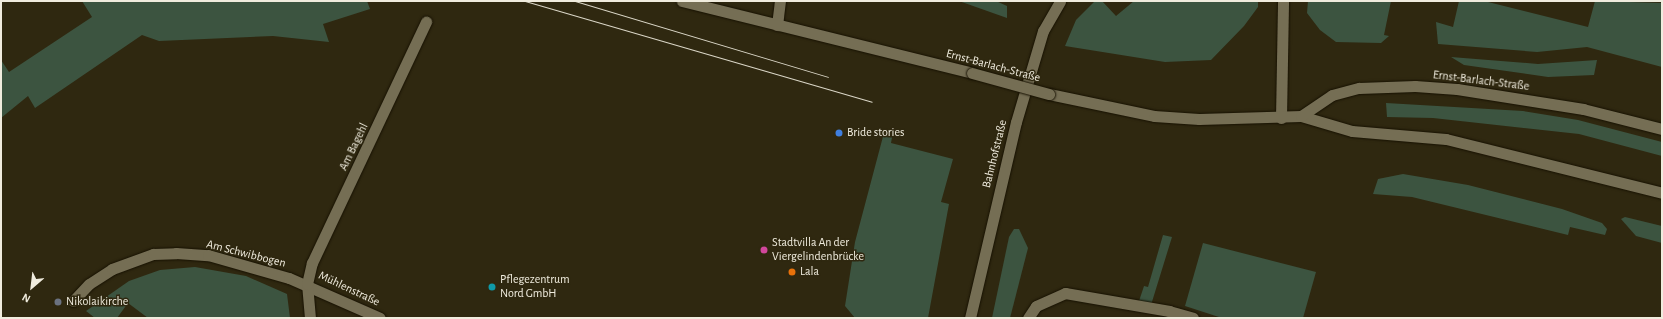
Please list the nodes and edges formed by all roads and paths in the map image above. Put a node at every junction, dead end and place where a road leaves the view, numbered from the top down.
1 (682, 1) edge
2 (780, 1) edge
3 (1060, 1) edge
4 (1283, 1) edge
5 (426, 22) dead end
6 (777, 25) junction
7 (1301, 116) junction
8 (1281, 118) junction
9 (1662, 129) edge
10 (1662, 193) edge
11 (307, 284) junction
12 (74, 301) dead end
13 (310, 318) edge
14 (380, 318) edge
15 (970, 318) edge
16 (1028, 318) edge
17 (1193, 318) edge

1 - 6 main road, Ernst-Barlach-Straße
2 - 6 main road
3 - 15 main road, Bahnhofstraße
4 - 8 main road
5 - 11 main road, Am Bagehl
6 - 8 main road, Ernst-Barlach-Straße, bridge
7 - 8 main road, Ernst-Barlach-Straße
7 - 9 main road, Ernst-Barlach-Straße
7 - 10 main road, Ernst-Barlach-Straße
11 - 12 main road, Am Schwibbogen
11 - 13 main road, Am Bagehl
11 - 14 main road, Mühlenstraße
16 - 17 main road

